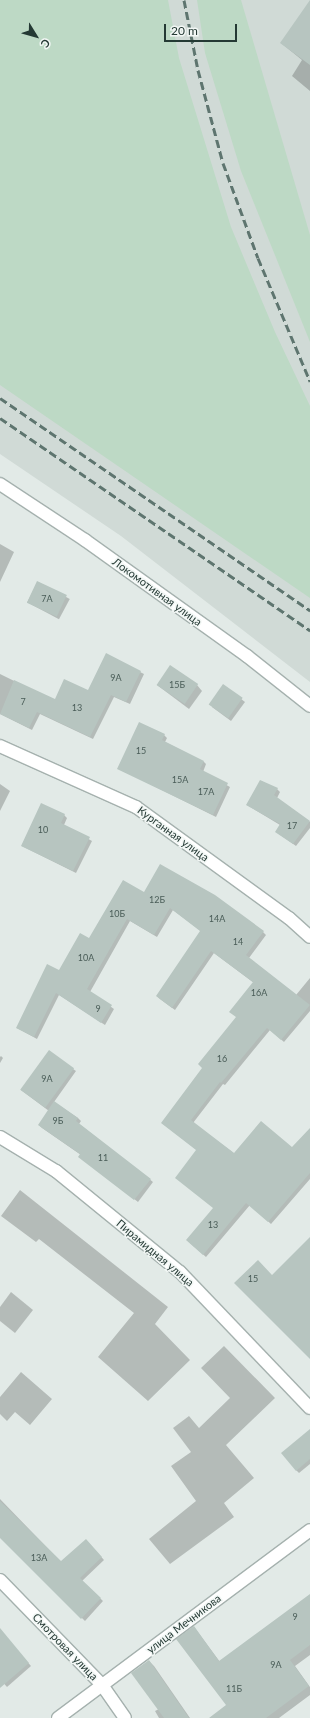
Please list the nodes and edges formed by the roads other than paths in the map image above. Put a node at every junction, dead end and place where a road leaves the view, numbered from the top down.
1 (0, 484) edge
2 (310, 706) edge
3 (0, 746) edge
4 (310, 937) edge
5 (0, 1137) edge
6 (310, 1408) edge
7 (310, 1530) edge
8 (0, 1580) edge
9 (102, 1685) junction
10 (58, 1718) edge
11 (125, 1718) edge

1 - 2 street, Локомотивная улица
3 - 4 street, Курганная улица
5 - 6 street, Пирамидная улица
7 - 9 street, улица Мечникова
8 - 9 street, Смотровая улица
9 - 10 street, улица Мечникова
9 - 11 street, Смотровая улица

